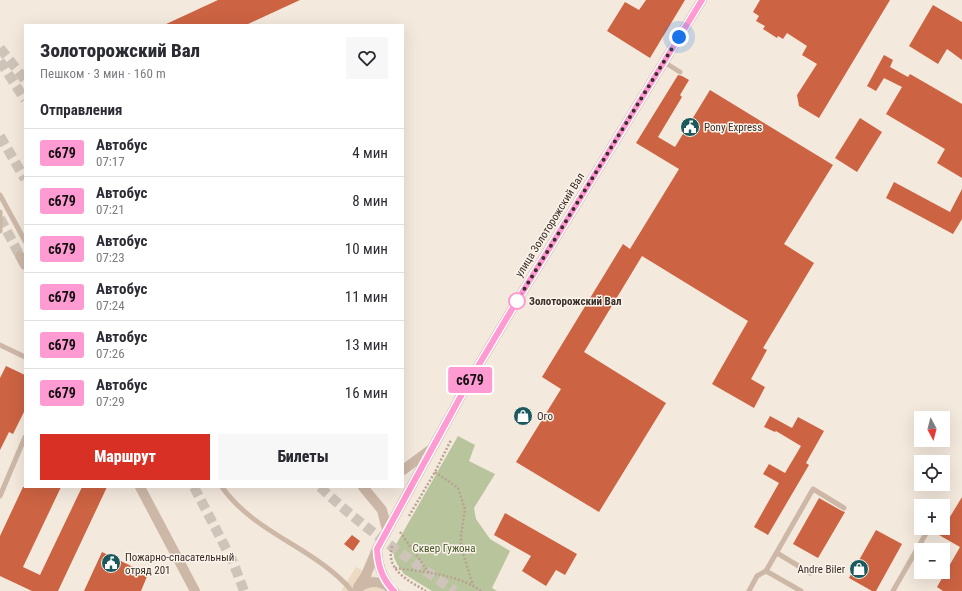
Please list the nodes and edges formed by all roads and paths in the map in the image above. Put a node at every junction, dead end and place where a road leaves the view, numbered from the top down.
1 (702, 0) edge
2 (664, 62) junction
3 (680, 72) dead end
4 (0, 195) edge
5 (0, 212) edge
6 (0, 230) edge
7 (24, 239) edge
8 (0, 345) edge
9 (24, 357) edge
10 (24, 439) edge
11 (451, 439) dead end
12 (434, 448) junction
13 (404, 469) edge
14 (435, 472) junction
15 (141, 488) edge
16 (223, 488) edge
17 (364, 488) edge
18 (0, 496) edge
19 (844, 508) dead end
20 (408, 519) dead end
21 (404, 525) dead end
22 (387, 530) junction
23 (400, 532) junction
24 (925, 535) edge
25 (397, 537) dead end
26 (395, 542) dead end
27 (377, 549) junction
28 (777, 553) junction
29 (394, 568) junction
30 (766, 571) junction
31 (430, 573) junction
32 (810, 573) dead end
33 (473, 585) junction
34 (392, 589) edge
35 (792, 589) edge
36 (355, 590) edge
37 (195, 591) edge
38 (426, 591) edge
39 (481, 591) edge
40 (749, 591) edge
41 (801, 591) edge
42 (893, 591) edge

1 - 2 street, улица Золоторожский Вал
2 - 3 lane
2 - 12 street, улица Золоторожский Вал
4 - 7 lane
5 - 6 lane
8 - 9 lane
10 - 18 lane
11 - 14 path
12 - 13 street
12 - 22 street, улица Золоторожский Вал
14 - 20 path
14 - 33 path
15 - 37 street
16 - 36 lane
17 - 22 street
19 - 28 lane
21 - 23 path
22 - 27 street, улица Золоторожский Вал
23 - 25 path
23 - 31 path
24 - 42 lane
26 - 29 path
27 - 34 street
27 - 36 street, улица Золоторожский Вал
28 - 30 lane
28 - 32 lane
29 - 31 path
29 - 38 path
30 - 35 lane
30 - 40 lane
31 - 33 path
33 - 39 path
34 - 36 street
35 - 41 lane

